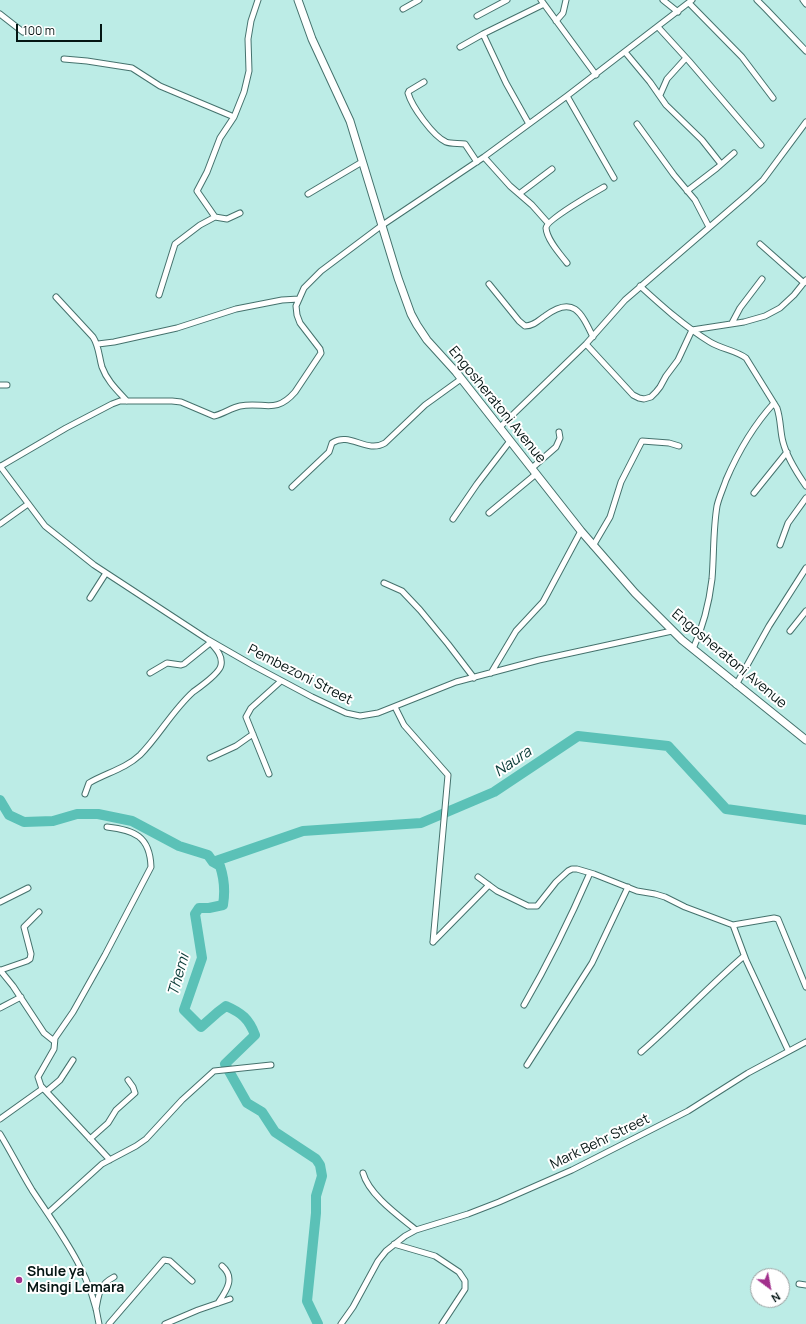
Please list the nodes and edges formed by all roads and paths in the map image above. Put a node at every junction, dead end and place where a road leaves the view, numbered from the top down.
1 (258, 0) edge
2 (298, 0) edge
3 (419, 0) edge
4 (507, 0) edge
5 (566, 0) edge
6 (663, 0) edge
7 (756, 0) edge
8 (803, 0) edge
9 (691, 1) edge
10 (542, 2) edge
11 (806, 4) edge
12 (403, 9) dead end
13 (678, 12) junction
14 (0, 14) edge
15 (477, 16) dead end
16 (556, 21) junction
17 (658, 27) junction
18 (23, 32) dead end
19 (483, 34) junction
20 (460, 47) dead end
21 (806, 51) edge
22 (625, 52) junction
23 (686, 58) junction
24 (64, 59) dead end
25 (596, 74) junction
26 (424, 82) dead end
27 (660, 95) junction
28 (567, 96) junction
29 (774, 98) dead end
30 (234, 116) junction
31 (806, 122) edge
32 (528, 124) junction
33 (637, 124) dead end
34 (761, 145) dead end
35 (734, 153) dead end
36 (484, 157) junction
37 (362, 162) junction
38 (477, 162) junction
39 (721, 164) junction
40 (552, 169) dead end
41 (614, 178) dead end
42 (604, 187) dead end
43 (687, 191) junction
44 (308, 194) dead end
45 (519, 194) junction
46 (240, 213) dead end
47 (215, 217) junction
48 (548, 223) junction
49 (381, 226) junction
50 (709, 227) junction
51 (760, 244) dead end
52 (567, 263) dead end
53 (762, 279) dead end
54 (805, 281) edge
55 (489, 284) dead end
56 (640, 286) junction
57 (159, 295) dead end
58 (56, 297) dead end
59 (299, 299) junction
60 (732, 323) junction
61 (692, 330) junction
62 (593, 337) junction
63 (98, 344) junction
64 (586, 344) junction
65 (461, 379) junction
66 (8, 384) dead end
67 (0, 385) edge
68 (127, 401) junction
69 (774, 403) junction
70 (500, 427) junction
71 (559, 432) dead end
72 (510, 441) junction
73 (679, 446) dead end
74 (787, 452) junction
75 (0, 466) edge
76 (534, 471) junction
77 (804, 480) edge
78 (292, 486) dead end
79 (806, 486) edge
80 (754, 493) dead end
81 (806, 498) edge
82 (28, 504) junction
83 (489, 513) dead end
84 (453, 519) dead end
85 (0, 524) edge
86 (581, 531) junction
87 (780, 545) dead end
88 (593, 546) junction
89 (806, 568) edge
90 (106, 573) junction
91 (384, 583) dead end
92 (90, 598) dead end
93 (806, 611) edge
94 (790, 630) dead end
95 (672, 631) junction
96 (209, 641) junction
97 (693, 649) junction
98 (150, 673) dead end
99 (491, 673) junction
100 (474, 678) junction
101 (281, 680) junction
102 (736, 685) junction
103 (395, 707) junction
104 (253, 734) junction
105 (806, 740) edge
106 (210, 758) dead end
107 (269, 774) dead end
108 (85, 794) dead end
109 (107, 827) dead end
110 (590, 873) junction
111 (478, 878) dead end
112 (489, 885) junction
113 (628, 887) junction
114 (28, 888) dead end
115 (0, 902) edge
116 (39, 912) dead end
117 (733, 925) junction
118 (744, 956) junction
119 (0, 970) edge
120 (806, 984) edge
121 (21, 997) junction
122 (524, 1005) dead end
123 (0, 1008) edge
124 (54, 1041) junction
125 (806, 1042) edge
126 (788, 1050) junction
127 (641, 1052) dead end
128 (73, 1060) dead end
129 (271, 1065) dead end
130 (527, 1065) dead end
131 (128, 1080) dead end
132 (42, 1087) junction
133 (47, 1091) junction
134 (0, 1119) edge
135 (0, 1134) edge
136 (90, 1138) junction
137 (110, 1160) junction
138 (363, 1173) dead end
139 (48, 1213) junction
140 (416, 1230) junction
141 (394, 1244) junction
142 (222, 1266) dead end
143 (114, 1276) dead end
144 (192, 1281) dead end
145 (799, 1284) dead end
146 (806, 1284) edge
147 (230, 1300) dead end
148 (218, 1303) junction
149 (96, 1310) junction
150 (99, 1324) edge
151 (109, 1324) edge
152 (165, 1324) edge
153 (341, 1324) edge
154 (442, 1324) edge

1 - 30 street
2 - 37 street, Engosheratoni Avenue
3 - 12 street
4 - 15 street
5 - 16 street
6 - 13 street
7 - 21 street
8 - 11 street
9 - 13 street
9 - 29 street
10 - 16 street
10 - 19 street
13 - 17 street
14 - 18 street
16 - 25 street
17 - 22 street
17 - 23 street
19 - 20 street
19 - 32 street
22 - 25 street
22 - 27 street
23 - 27 street
23 - 34 street
24 - 30 street
25 - 28 street
26 - 38 street
27 - 39 street
28 - 32 street
28 - 41 street
30 - 47 street
31 - 50 street
32 - 36 street
33 - 43 street
35 - 39 street
36 - 38 street
36 - 45 street
37 - 44 street
37 - 49 street, Engosheratoni Avenue
38 - 49 street
39 - 43 street
40 - 45 street
42 - 48 street
43 - 50 street
45 - 48 street
46 - 47 street
47 - 57 street
48 - 52 street
49 - 59 street
49 - 65 street, Engosheratoni Avenue
50 - 56 street
51 - 54 street
53 - 60 street
54 - 60 street
55 - 62 street
56 - 61 street
56 - 62 street
58 - 63 street
59 - 63 street
59 - 68 street
60 - 61 street
61 - 64 street
61 - 69 street
62 - 64 street
63 - 68 street
64 - 70 street
65 - 70 street, Engosheratoni Avenue
65 - 78 street
66 - 67 street
68 - 75 street
69 - 74 street
69 - 97 street
70 - 72 street, Engosheratoni Avenue
71 - 76 street
72 - 76 street, Engosheratoni Avenue
72 - 84 street
73 - 88 street
74 - 77 street
74 - 80 street
75 - 82 street, Pembezoni Street
76 - 83 street
76 - 86 street, Engosheratoni Avenue
77 - 79 street
81 - 87 street
82 - 85 street
82 - 90 street, Pembezoni Street
86 - 88 street, Engosheratoni Avenue
86 - 99 street
88 - 95 street, Engosheratoni Avenue
89 - 102 street
90 - 92 street
90 - 96 street, Pembezoni Street
91 - 100 street
93 - 94 street
95 - 97 street, Engosheratoni Avenue
95 - 99 street, Pembezoni Street
96 - 98 street
96 - 101 street, Pembezoni Street
96 - 108 street
97 - 102 street, Engosheratoni Avenue
99 - 100 street, Pembezoni Street
100 - 103 street, Pembezoni Street
101 - 103 street, Pembezoni Street
101 - 104 street
102 - 105 street, Engosheratoni Avenue
103 - 112 street
104 - 106 street
104 - 107 street
109 - 124 street
110 - 112 street
110 - 113 street
110 - 122 street
111 - 112 street
113 - 117 street
113 - 130 street
114 - 115 street
116 - 119 street
117 - 118 street
117 - 120 street
118 - 126 street
118 - 127 street
119 - 121 street
121 - 123 street
121 - 124 street
124 - 132 street
125 - 126 street, Mark Behr Street
126 - 140 street, Mark Behr Street
128 - 133 street
129 - 137 street
131 - 136 street
132 - 133 street
132 - 134 street
133 - 136 street
135 - 139 street
136 - 137 street
137 - 139 street
138 - 140 street
139 - 149 street
140 - 141 street, Mark Behr Street
141 - 153 street, Mark Behr Street
141 - 154 street
142 - 148 street
143 - 149 street
144 - 151 street
145 - 146 street
147 - 148 street
148 - 152 street
149 - 150 street

